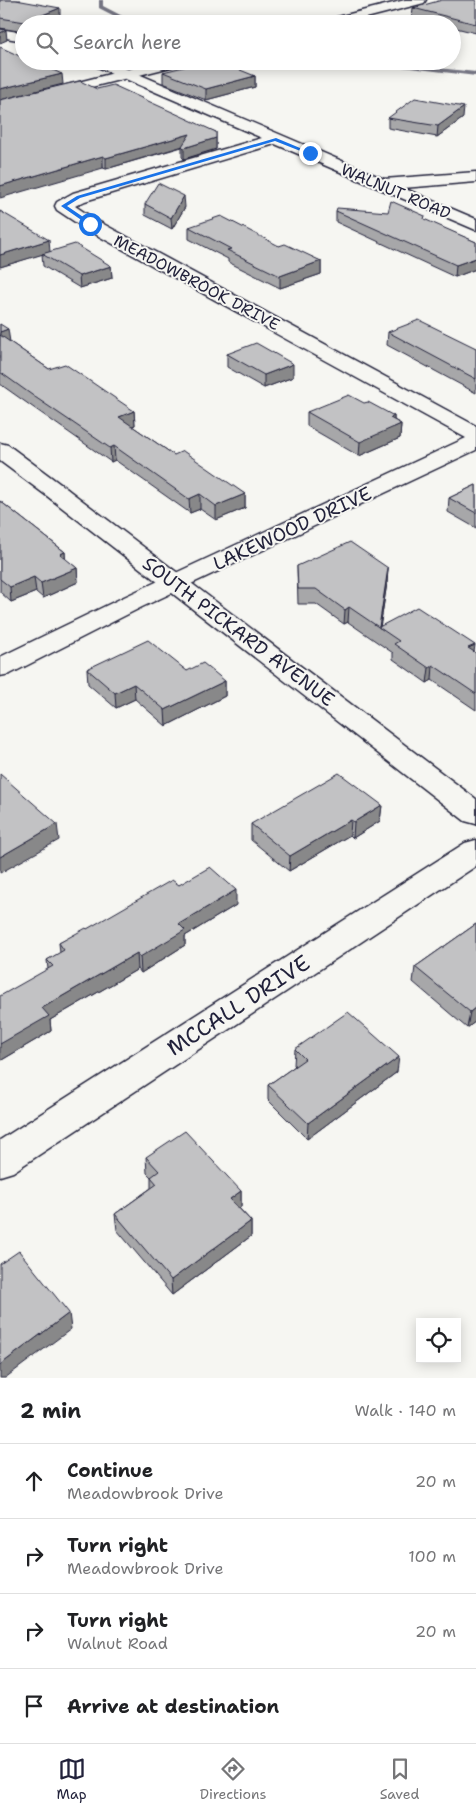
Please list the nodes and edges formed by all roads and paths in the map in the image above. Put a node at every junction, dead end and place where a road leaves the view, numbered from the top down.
1 (420, 0) edge
2 (362, 15) edge
3 (0, 33) edge
4 (15, 36) edge
5 (117, 70) edge
6 (142, 70) edge
7 (126, 74) junction
8 (0, 106) edge
9 (276, 139) junction
10 (476, 177) edge
11 (382, 184) junction
12 (476, 225) edge
13 (476, 435) edge
14 (476, 442) edge
15 (0, 450) edge
16 (176, 582) junction
17 (0, 668) edge
18 (476, 814) edge
19 (476, 851) edge
20 (0, 1160) edge

1 - 2 street
3 - 4 street
5 - 7 street, WALNUT ROAD
6 - 7 street
7 - 8 street
7 - 9 street, WALNUT ROAD
9 - 11 street, WALNUT ROAD
9 - 13 street, MEADOWBROOK DRIVE
10 - 11 street
11 - 12 street, WALNUT ROAD
14 - 16 street, LAKEWOOD DRIVE
15 - 16 street, SOUTH PICKARD AVENUE
16 - 17 street, LAKEWOOD DRIVE
16 - 18 street, SOUTH PICKARD AVENUE
19 - 20 street, MCCALL DRIVE

